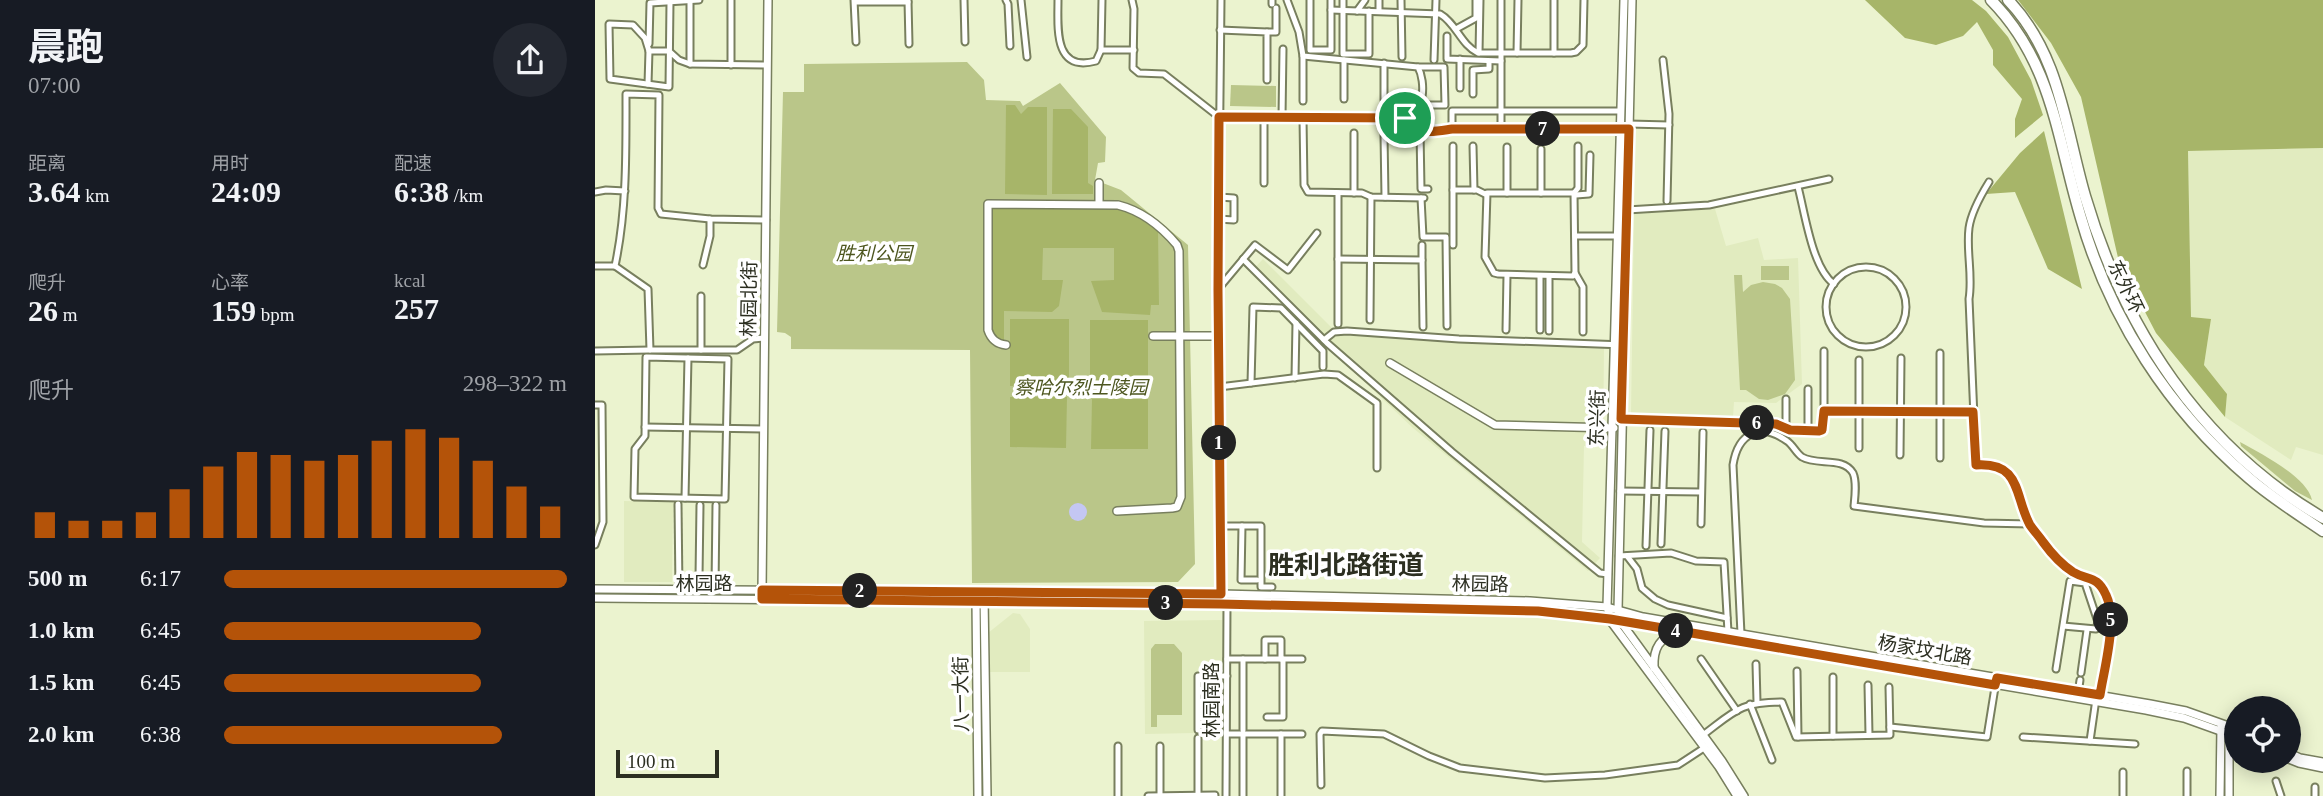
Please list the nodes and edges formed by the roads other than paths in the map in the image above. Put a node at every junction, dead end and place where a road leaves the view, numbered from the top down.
1 (699, 0) edge
2 (731, 0) edge
3 (768, 0) edge
4 (964, 0) edge
5 (1006, 0) edge
6 (1021, 0) edge
7 (1058, 0) edge
8 (1102, 0) edge
9 (1132, 0) edge
10 (1221, 0) edge
11 (1287, 0) edge
12 (1310, 0) edge
13 (1331, 0) edge
14 (1343, 0) edge
15 (1365, 0) edge
16 (1379, 0) edge
17 (1401, 0) edge
18 (1436, 0) edge
19 (1478, 0) edge
20 (1501, 0) edge
21 (1518, 0) edge
22 (1554, 0) edge
23 (1584, 0) edge
24 (1624, 0) edge
25 (1632, 0) edge
26 (1991, 0) edge
27 (2008, 0) edge
28 (689, 1) edge
29 (858, 1) edge
30 (909, 1) edge
31 (670, 2) junction
32 (1273, 4) edge
33 (1331, 10) junction
34 (1343, 10) junction
35 (1357, 11) junction
36 (1369, 11) junction
37 (1379, 11) junction
38 (1401, 12) junction
39 (1436, 13) junction
40 (1456, 29) junction
41 (1220, 30) junction
42 (1267, 32) junction
43 (1447, 36) dead end
44 (856, 42) dead end
45 (965, 42) dead end
46 (909, 44) dead end
47 (1010, 46) dead end
48 (649, 49) junction
49 (1283, 49) dead end
50 (1101, 50) junction
51 (1133, 50) junction
52 (669, 51) junction
53 (1479, 53) junction
54 (1501, 53) junction
55 (1517, 53) junction
56 (1554, 53) junction
57 (1303, 56) junction
58 (1027, 57) dead end
59 (1402, 57) dead end
60 (1344, 60) junction
61 (1434, 60) dead end
62 (1460, 60) junction
63 (1663, 60) dead end
64 (1501, 61) junction
65 (1489, 62) junction
66 (1384, 63) junction
67 (690, 64) junction
68 (731, 65) junction
69 (767, 65) junction
70 (1418, 67) junction
71 (1267, 80) dead end
72 (649, 84) junction
73 (1460, 88) dead end
74 (1473, 94) dead end
75 (1344, 99) dead end
76 (1384, 100) dead end
77 (1303, 102) dead end
78 (1420, 105) junction
79 (1501, 111) junction
80 (1625, 111) junction
81 (1219, 117) junction
82 (1264, 117) junction
83 (1282, 117) junction
84 (1303, 118) junction
85 (1405, 118) junction
86 (1669, 125) junction
87 (1626, 127) junction
88 (1452, 129) junction
89 (1501, 129) junction
90 (1420, 131) junction
91 (1354, 132) dead end
92 (1384, 135) dead end
93 (1453, 146) dead end
94 (1473, 146) dead end
95 (1578, 146) dead end
96 (1507, 147) dead end
97 (1541, 149) dead end
98 (1590, 155) dead end
99 (1829, 180) dead end
100 (1348, 182) dead end
101 (1989, 182) dead end
102 (1099, 183) dead end
103 (1264, 183) dead end
104 (1798, 187) junction
105 (1428, 189) dead end
106 (1453, 190) junction
107 (1474, 190) junction
108 (596, 191) edge
109 (625, 191) junction
110 (1219, 193) junction
111 (1338, 193) junction
112 (1351, 193) junction
113 (1507, 193) junction
114 (1541, 193) junction
115 (1485, 194) junction
116 (1575, 194) junction
117 (1371, 197) junction
118 (1385, 197) junction
119 (1667, 201) dead end
120 (1099, 204) junction
121 (1627, 210) junction
122 (710, 219) junction
123 (1218, 219) junction
124 (766, 220) junction
125 (1317, 233) dead end
126 (1575, 236) junction
127 (1618, 236) junction
128 (1627, 236) junction
129 (1453, 244) dead end
130 (1422, 246) dead end
131 (1243, 258) junction
132 (1338, 259) junction
133 (1370, 259) junction
134 (1422, 260) junction
135 (703, 265) dead end
136 (595, 266) edge
137 (615, 266) junction
138 (1575, 273) junction
139 (1507, 275) junction
140 (1540, 276) junction
141 (1549, 276) junction
142 (1834, 284) junction
143 (1218, 290) junction
144 (701, 296) dead end
145 (1370, 320) dead end
146 (1296, 323) junction
147 (1338, 324) dead end
148 (1447, 326) dead end
149 (1423, 327) dead end
150 (1506, 330) dead end
151 (1540, 330) dead end
152 (1549, 331) dead end
153 (1583, 332) dead end
154 (1153, 336) dead end
155 (1180, 336) junction
156 (1218, 336) junction
157 (765, 338) junction
158 (1324, 340) junction
159 (1006, 345) dead end
160 (1614, 345) junction
161 (1624, 345) junction
162 (650, 350) junction
163 (702, 350) junction
164 (595, 351) edge
165 (1824, 351) dead end
166 (1940, 353) dead end
167 (688, 358) junction
168 (1901, 358) dead end
169 (1859, 360) dead end
170 (1390, 363) dead end
171 (1323, 367) dead end
172 (1295, 377) junction
173 (1251, 383) junction
174 (1219, 387) junction
175 (1808, 389) dead end
176 (1786, 399) dead end
177 (595, 405) edge
178 (1824, 411) junction
179 (1860, 411) junction
180 (1901, 411) junction
181 (1940, 411) junction
182 (1973, 412) junction
183 (1621, 419) junction
184 (1814, 422) dead end
185 (645, 427) junction
186 (687, 428) junction
187 (726, 428) junction
188 (1612, 428) junction
189 (1786, 428) junction
190 (764, 429) junction
191 (1621, 429) junction
192 (1650, 430) dead end
193 (1665, 431) dead end
194 (1811, 431) junction
195 (1703, 432) dead end
196 (1859, 448) dead end
197 (1900, 455) dead end
198 (1940, 458) dead end
199 (1377, 468) dead end
200 (1620, 491) junction
201 (1648, 491) junction
202 (1663, 492) junction
203 (1701, 492) junction
204 (685, 498) junction
205 (678, 504) dead end
206 (700, 505) dead end
207 (716, 505) dead end
208 (1117, 511) dead end
209 (2323, 518) edge
210 (1701, 524) dead end
211 (2030, 524) junction
212 (1220, 526) junction
213 (1242, 526) junction
214 (2323, 531) edge
215 (597, 533) edge
216 (1661, 544) dead end
217 (595, 545) edge
218 (1646, 546) dead end
219 (1623, 556) junction
220 (1608, 574) junction
221 (678, 578) junction
222 (1257, 580) dead end
223 (1272, 587) dead end
224 (595, 589) edge
225 (678, 589) junction
226 (715, 589) junction
227 (762, 590) junction
228 (980, 592) junction
229 (1221, 594) junction
230 (595, 598) edge
231 (762, 599) junction
232 (980, 602) junction
233 (1224, 604) junction
234 (1607, 607) junction
235 (1618, 610) junction
236 (1587, 615) junction
237 (1727, 618) junction
238 (1610, 619) junction
239 (1620, 621) junction
240 (2063, 626) junction
241 (2087, 630) junction
242 (1683, 632) junction
243 (1728, 632) junction
244 (1741, 634) junction
245 (1622, 637) junction
246 (1227, 659) junction
247 (1243, 659) junction
248 (1265, 659) junction
249 (1282, 659) junction
250 (1302, 659) dead end
251 (1701, 659) dead end
252 (1756, 664) dead end
253 (1654, 668) junction
254 (2056, 669) dead end
255 (1797, 671) dead end
256 (1227, 676) junction
257 (1833, 677) dead end
258 (1996, 682) junction
259 (1868, 685) dead end
260 (1889, 687) dead end
261 (2078, 695) junction
262 (2098, 699) junction
263 (1753, 703) junction
264 (1737, 711) junction
265 (1267, 717) dead end
266 (2221, 726) junction
267 (1890, 727) junction
268 (2224, 727) edge
269 (1198, 730) dead end
270 (1243, 732) junction
271 (1227, 734) junction
272 (1281, 734) junction
273 (1302, 734) dead end
274 (1703, 735) junction
275 (1868, 735) junction
276 (1833, 736) junction
277 (1798, 737) junction
278 (2023, 737) dead end
279 (1198, 738) dead end
280 (2090, 741) junction
281 (2135, 744) dead end
282 (1118, 746) dead end
283 (1160, 746) dead end
284 (1707, 746) junction
285 (2301, 758) edge
286 (1772, 760) dead end
287 (2301, 762) edge
288 (2323, 762) edge
289 (2323, 768) edge
290 (2187, 771) dead end
291 (2123, 772) dead end
292 (2230, 773) edge
293 (2276, 781) dead end
294 (1321, 785) dead end
295 (2315, 787) dead end
296 (1215, 795) edge
297 (978, 796) edge
298 (986, 796) edge
299 (1118, 796) edge
300 (1148, 796) edge
301 (1160, 796) edge
302 (1166, 796) edge
303 (1198, 796) edge
304 (1226, 796) edge
305 (1243, 796) edge
306 (1281, 796) edge
307 (1737, 796) edge
308 (1744, 796) edge
309 (2123, 796) edge
310 (2187, 796) edge
311 (2220, 796) edge
312 (2229, 796) edge
313 (2281, 796) edge
314 (2315, 796) edge

1 - 28 street
2 - 68 street
3 - 69 main road, 林园北街
4 - 45 street
5 - 47 street
6 - 58 street
7 - 50 street
8 - 50 street
9 - 51 street
10 - 41 street
11 - 57 street
12 - 33 street
13 - 33 street
14 - 34 street
15 - 35 street
16 - 37 street
17 - 38 street
18 - 39 street
19 - 40 street
19 - 53 street
20 - 54 street
21 - 55 street
22 - 56 street
23 - 56 street
24 - 80 main road, 东兴街
25 - 80 main road, 东兴街
26 - 214 highway, 东外环
27 - 209 highway, 东外环
28 - 31 street
28 - 67 street
29 - 30 street
29 - 44 street
30 - 46 street
31 - 48 street
31 - 52 street
32 - 42 street
33 - 34 street
34 - 35 street
34 - 36 street
35 - 36 street
36 - 37 street
37 - 38 street
38 - 39 street
38 - 59 street
39 - 40 street
39 - 61 street
40 - 53 street
41 - 42 street
41 - 81 street
42 - 71 street
43 - 62 street
48 - 52 street
48 - 72 street
48 - 72 street
49 - 83 street
50 - 51 street
51 - 81 street
52 - 67 street
52 - 72 street
53 - 54 street
54 - 55 street
54 - 64 street
55 - 56 street
57 - 60 street
57 - 77 street
60 - 66 street
60 - 75 street
62 - 65 street
62 - 73 street
63 - 86 street
64 - 65 street
64 - 79 street
65 - 74 street
66 - 70 street
66 - 76 street
67 - 68 street
68 - 69 street
69 - 124 main road, 林园北街
70 - 78 street
70 - 78 street
78 - 85 street
79 - 80 street
79 - 88 street
79 - 89 street
80 - 87 main road, 东兴街
81 - 82 street
81 - 110 street
82 - 83 street
82 - 103 street
83 - 84 street
84 - 85 street
84 - 111 street
85 - 90 street
86 - 87 street
86 - 119 street
87 - 89 street
87 - 121 main road, 东兴街
87 - 127 main road, 东兴街
88 - 89 street
88 - 90 street
90 - 105 street
91 - 112 street
92 - 118 street
93 - 106 street
94 - 107 street
95 - 116 street
96 - 113 street
97 - 114 street
98 - 116 street
99 - 104 street
100 - 112 street
101 - 182 street
102 - 120 main road
104 - 121 street
104 - 142 street
106 - 107 street
106 - 129 street
107 - 115 street
108 - 109 street
109 - 122 street
109 - 137 street
110 - 123 main road
110 - 123 street
111 - 112 street
111 - 132 street
112 - 117 street
113 - 114 street
113 - 115 street
114 - 116 street
115 - 139 street
116 - 126 street
117 - 118 street
117 - 133 street
118 - 148 street
120 - 155 main road
120 - 159 main road
121 - 128 main road, 东兴街
122 - 124 street
122 - 135 street
123 - 143 main road
124 - 157 main road, 林园北街
125 - 131 street
126 - 127 street
126 - 138 street
127 - 128 main road
127 - 160 main road, 东兴街
128 - 161 main road, 东兴街
130 - 134 street
131 - 143 street
131 - 158 street
132 - 133 street
132 - 147 street
133 - 134 street
133 - 145 street
134 - 149 street
136 - 137 street
137 - 162 street
138 - 141 street
138 - 153 street
139 - 140 street
139 - 150 street
140 - 141 street
140 - 151 street
141 - 152 street
142 - 142 street
143 - 156 main road
144 - 163 street
146 - 171 street
146 - 172 street
146 - 173 street
154 - 155 main road
155 - 156 main road
155 - 208 main road
156 - 174 main road
157 - 163 street
157 - 190 main road, 林园北街
158 - 160 street
158 - 220 street
160 - 161 street
160 - 188 main road, 东兴街
161 - 183 main road, 东兴街
162 - 163 street
162 - 164 street
165 - 178 street
166 - 181 street
167 - 185 street
167 - 186 street
167 - 187 street
168 - 180 street
169 - 179 street
170 - 188 main road
172 - 173 street
172 - 199 street
173 - 174 street
174 - 212 main road
175 - 194 street
176 - 189 street
177 - 215 street
178 - 179 street
178 - 194 street
179 - 180 street
179 - 196 street
180 - 181 street
180 - 197 street
181 - 182 street
181 - 198 street
182 - 211 street
183 - 189 street
183 - 191 main road, 东兴街
184 - 194 street
185 - 186 street
185 - 204 street
186 - 187 street
186 - 204 street
187 - 190 street
187 - 204 street
188 - 191 main road
188 - 220 main road, 东兴街
189 - 194 street
190 - 227 main road, 林园北街
191 - 200 main road, 东兴街
192 - 201 street
193 - 202 street
195 - 203 street
200 - 201 street
200 - 219 main road, 东兴街
201 - 202 street
201 - 218 street
202 - 203 street
202 - 216 street
203 - 210 street
205 - 221 street
206 - 221 street
207 - 226 street
211 - 244 street
211 - 262 street
212 - 213 street
212 - 229 main road
213 - 222 street
213 - 223 street
215 - 217 street
219 - 235 main road, 东兴街
219 - 237 street
219 - 237 street
220 - 234 main road, 东兴街
221 - 225 street
224 - 225 main road, 林园路
225 - 226 main road, 林园路
226 - 227 main road, 林园路
227 - 228 main road, 林园路
227 - 231 main road, 林园北街
228 - 229 main road, 林园路
228 - 232 main road, 八一大街
229 - 233 main road
229 - 234 main road, 林园路
230 - 231 main road, 林园路
231 - 232 main road, 林园路
232 - 233 main road, 林园路
232 - 297 main road, 八一大街
232 - 298 main road, 八一大街
233 - 236 main road, 林园路
233 - 246 street, 林园南路
234 - 235 main road, 杨家坟北路
234 - 238 main road, 东兴街
235 - 239 main road, 东兴街
235 - 243 main road, 杨家坟北路
236 - 238 main road, 林园路
236 - 245 main road
237 - 243 street
238 - 239 main road, 杨家坟北路
238 - 245 main road, 东兴街
239 - 242 main road, 杨家坟北路
239 - 253 main road, 东兴街
240 - 241 street
240 - 241 street
240 - 254 street
241 - 261 street
242 - 253 main road
242 - 258 main road, 杨家坟北路
243 - 244 main road, 杨家坟北路
244 - 258 main road, 杨家坟北路
245 - 284 main road, 东兴街
246 - 247 street
246 - 256 street, 林园南路
247 - 248 street
247 - 270 street
248 - 249 street
248 - 249 street
249 - 250 street
249 - 265 street
251 - 264 street
252 - 263 street
253 - 274 main road, 东兴街
255 - 277 street
256 - 269 street
256 - 271 street, 林园南路
257 - 276 street
258 - 261 main road, 杨家坟北路
258 - 267 street
259 - 275 street
260 - 267 street
261 - 262 main road, 杨家坟北路
262 - 266 main road, 杨家坟北路
262 - 280 street
263 - 264 street
263 - 277 street
263 - 286 street
264 - 274 street
266 - 268 main road, 杨家坟北路
266 - 311 main road
267 - 275 street
270 - 271 street
270 - 272 street
270 - 305 street
271 - 304 street, 林园南路
272 - 273 street
272 - 306 street
274 - 284 main road, 东兴街
275 - 276 street
276 - 277 street
278 - 280 street
279 - 303 street
280 - 281 street
282 - 299 street
283 - 301 street
284 - 294 street
284 - 307 main road, 东兴街
284 - 308 main road, 东兴街
285 - 288 main road
287 - 289 main road
290 - 310 street
291 - 309 street
292 - 312 main road
293 - 313 street
295 - 314 street
296 - 303 street
300 - 301 street
301 - 302 street
302 - 303 street

